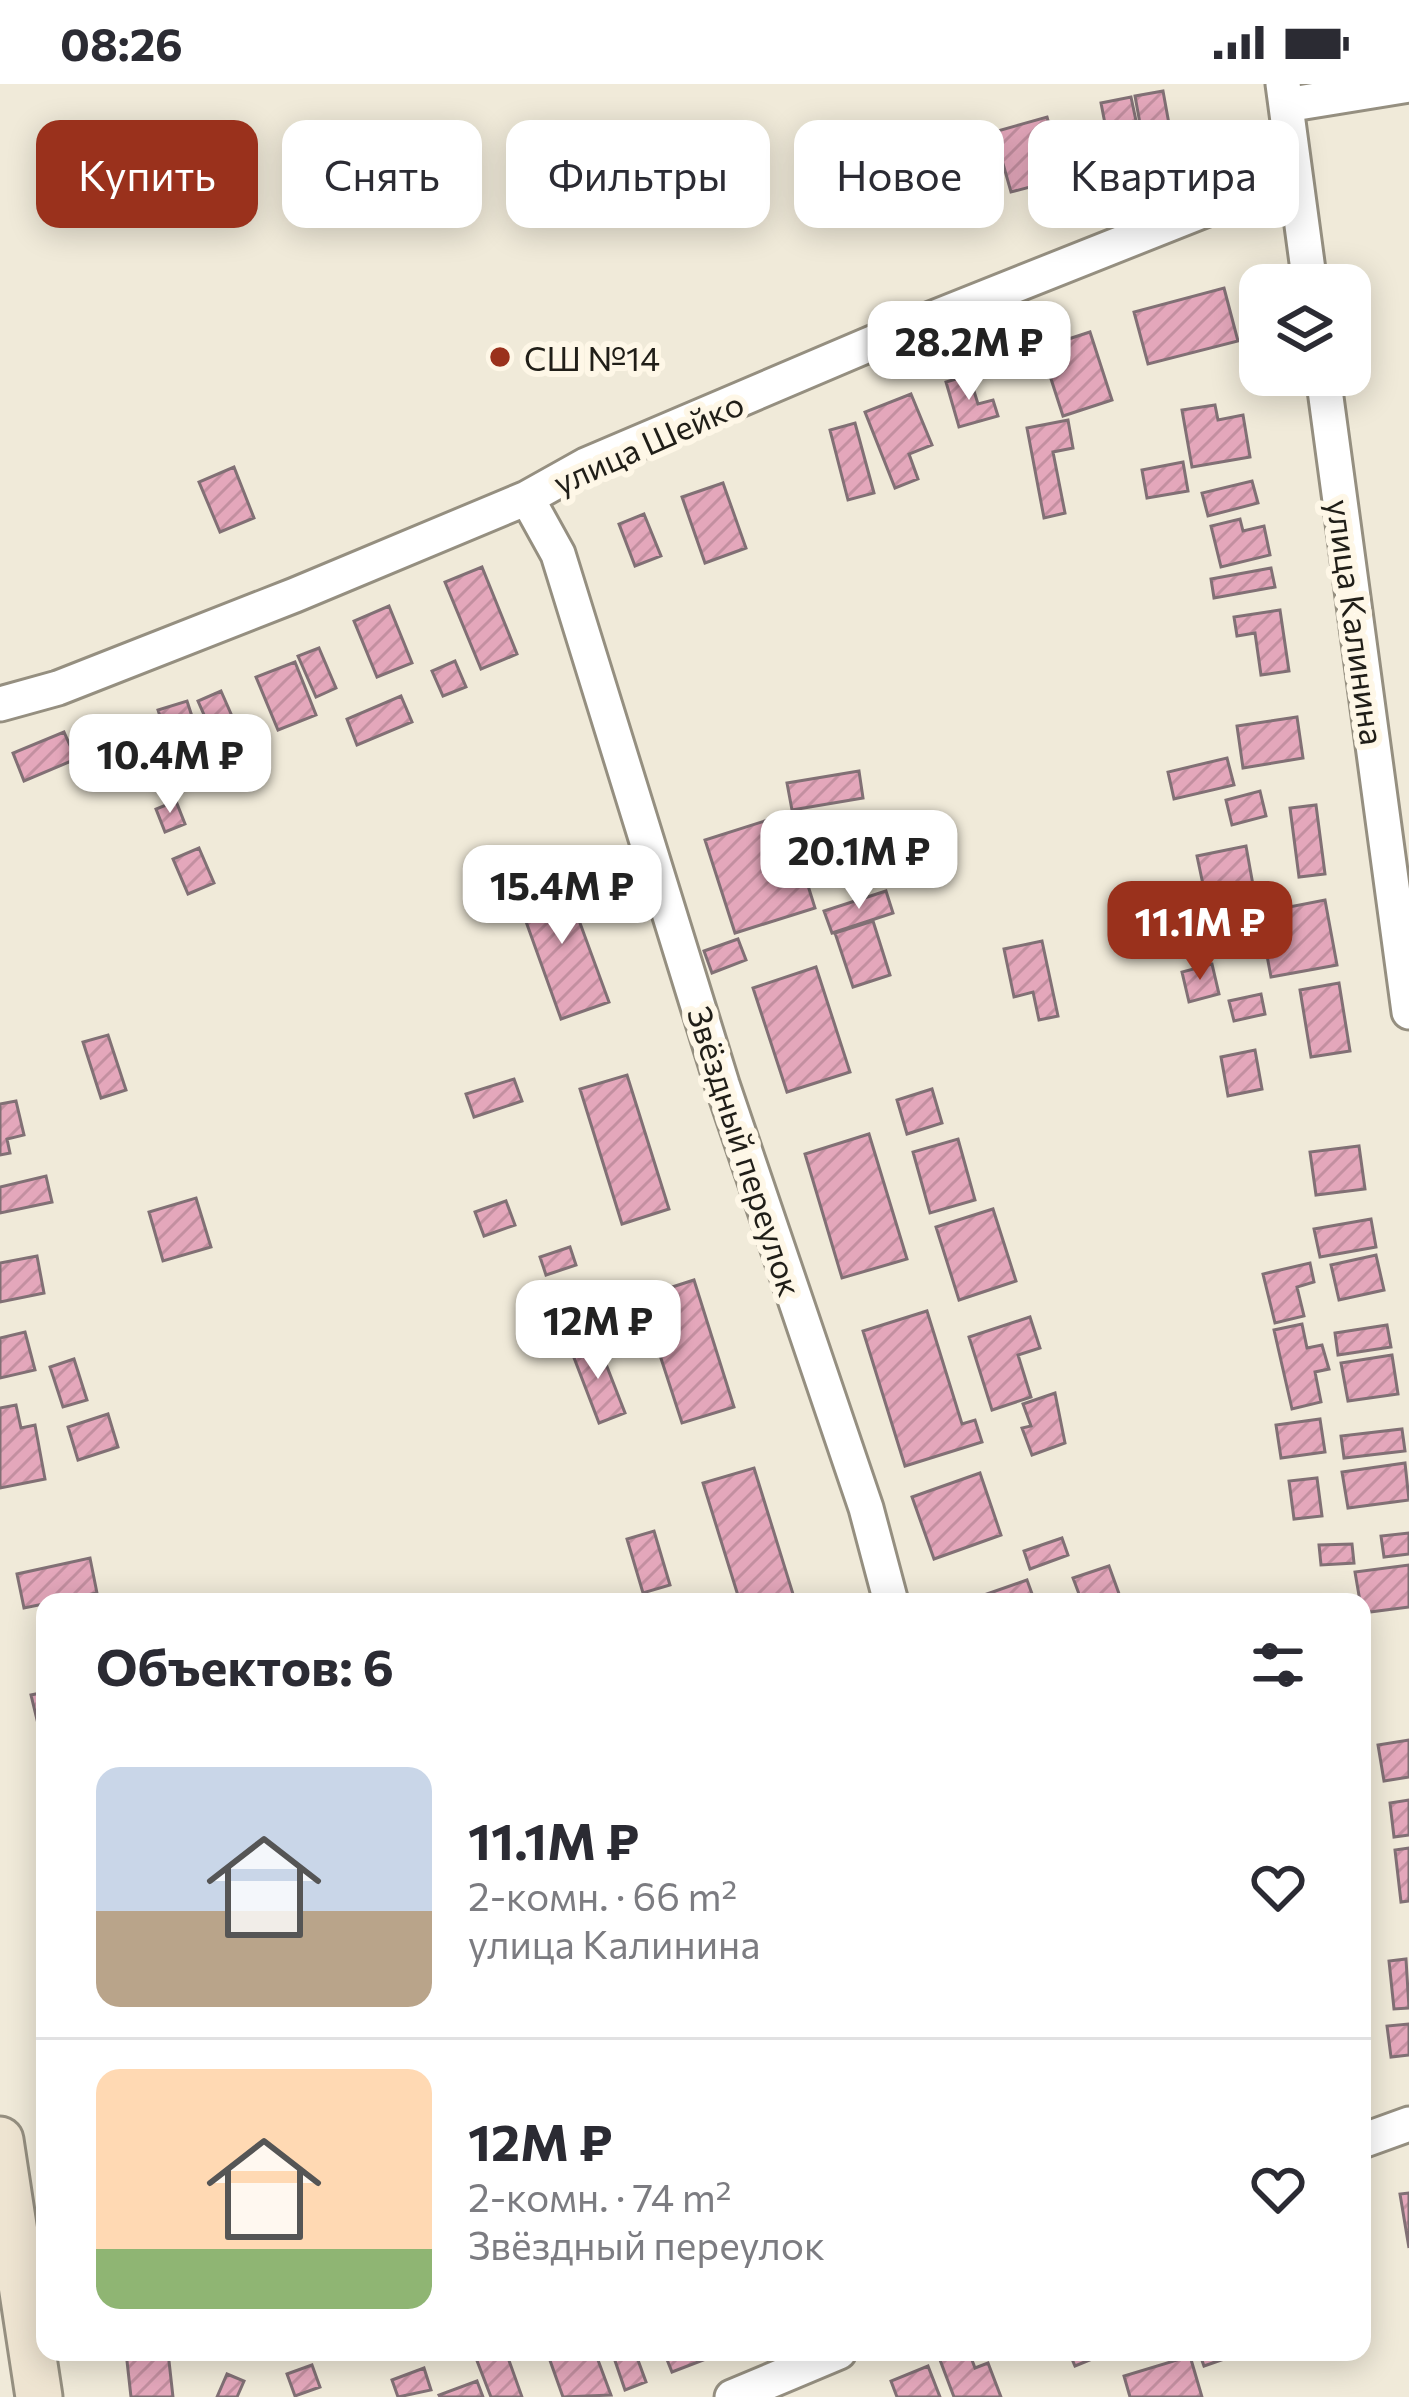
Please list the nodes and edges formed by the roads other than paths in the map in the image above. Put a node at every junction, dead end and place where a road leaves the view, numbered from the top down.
1 (1409, 85) edge
2 (1285, 94) edge
3 (1299, 204) edge
4 (1159, 228) edge
5 (1307, 264) edge
6 (1326, 396) edge
7 (527, 498) junction
8 (0, 704) edge
9 (1409, 1012) edge
10 (889, 1593) edge
11 (1409, 2124) edge
12 (1371, 2138) edge
13 (0, 2140) edge
14 (824, 2361) edge
15 (784, 2387) edge
16 (39, 2397) edge
17 (732, 2397) edge

1 - 2 street
3 - 5 street
4 - 7 street, улица Шейко
6 - 9 street, улица Калинина
7 - 8 street, улица Шейко
7 - 10 street, Звёздный переулок
11 - 12 street
13 - 16 street
14 - 15 street
15 - 17 street

